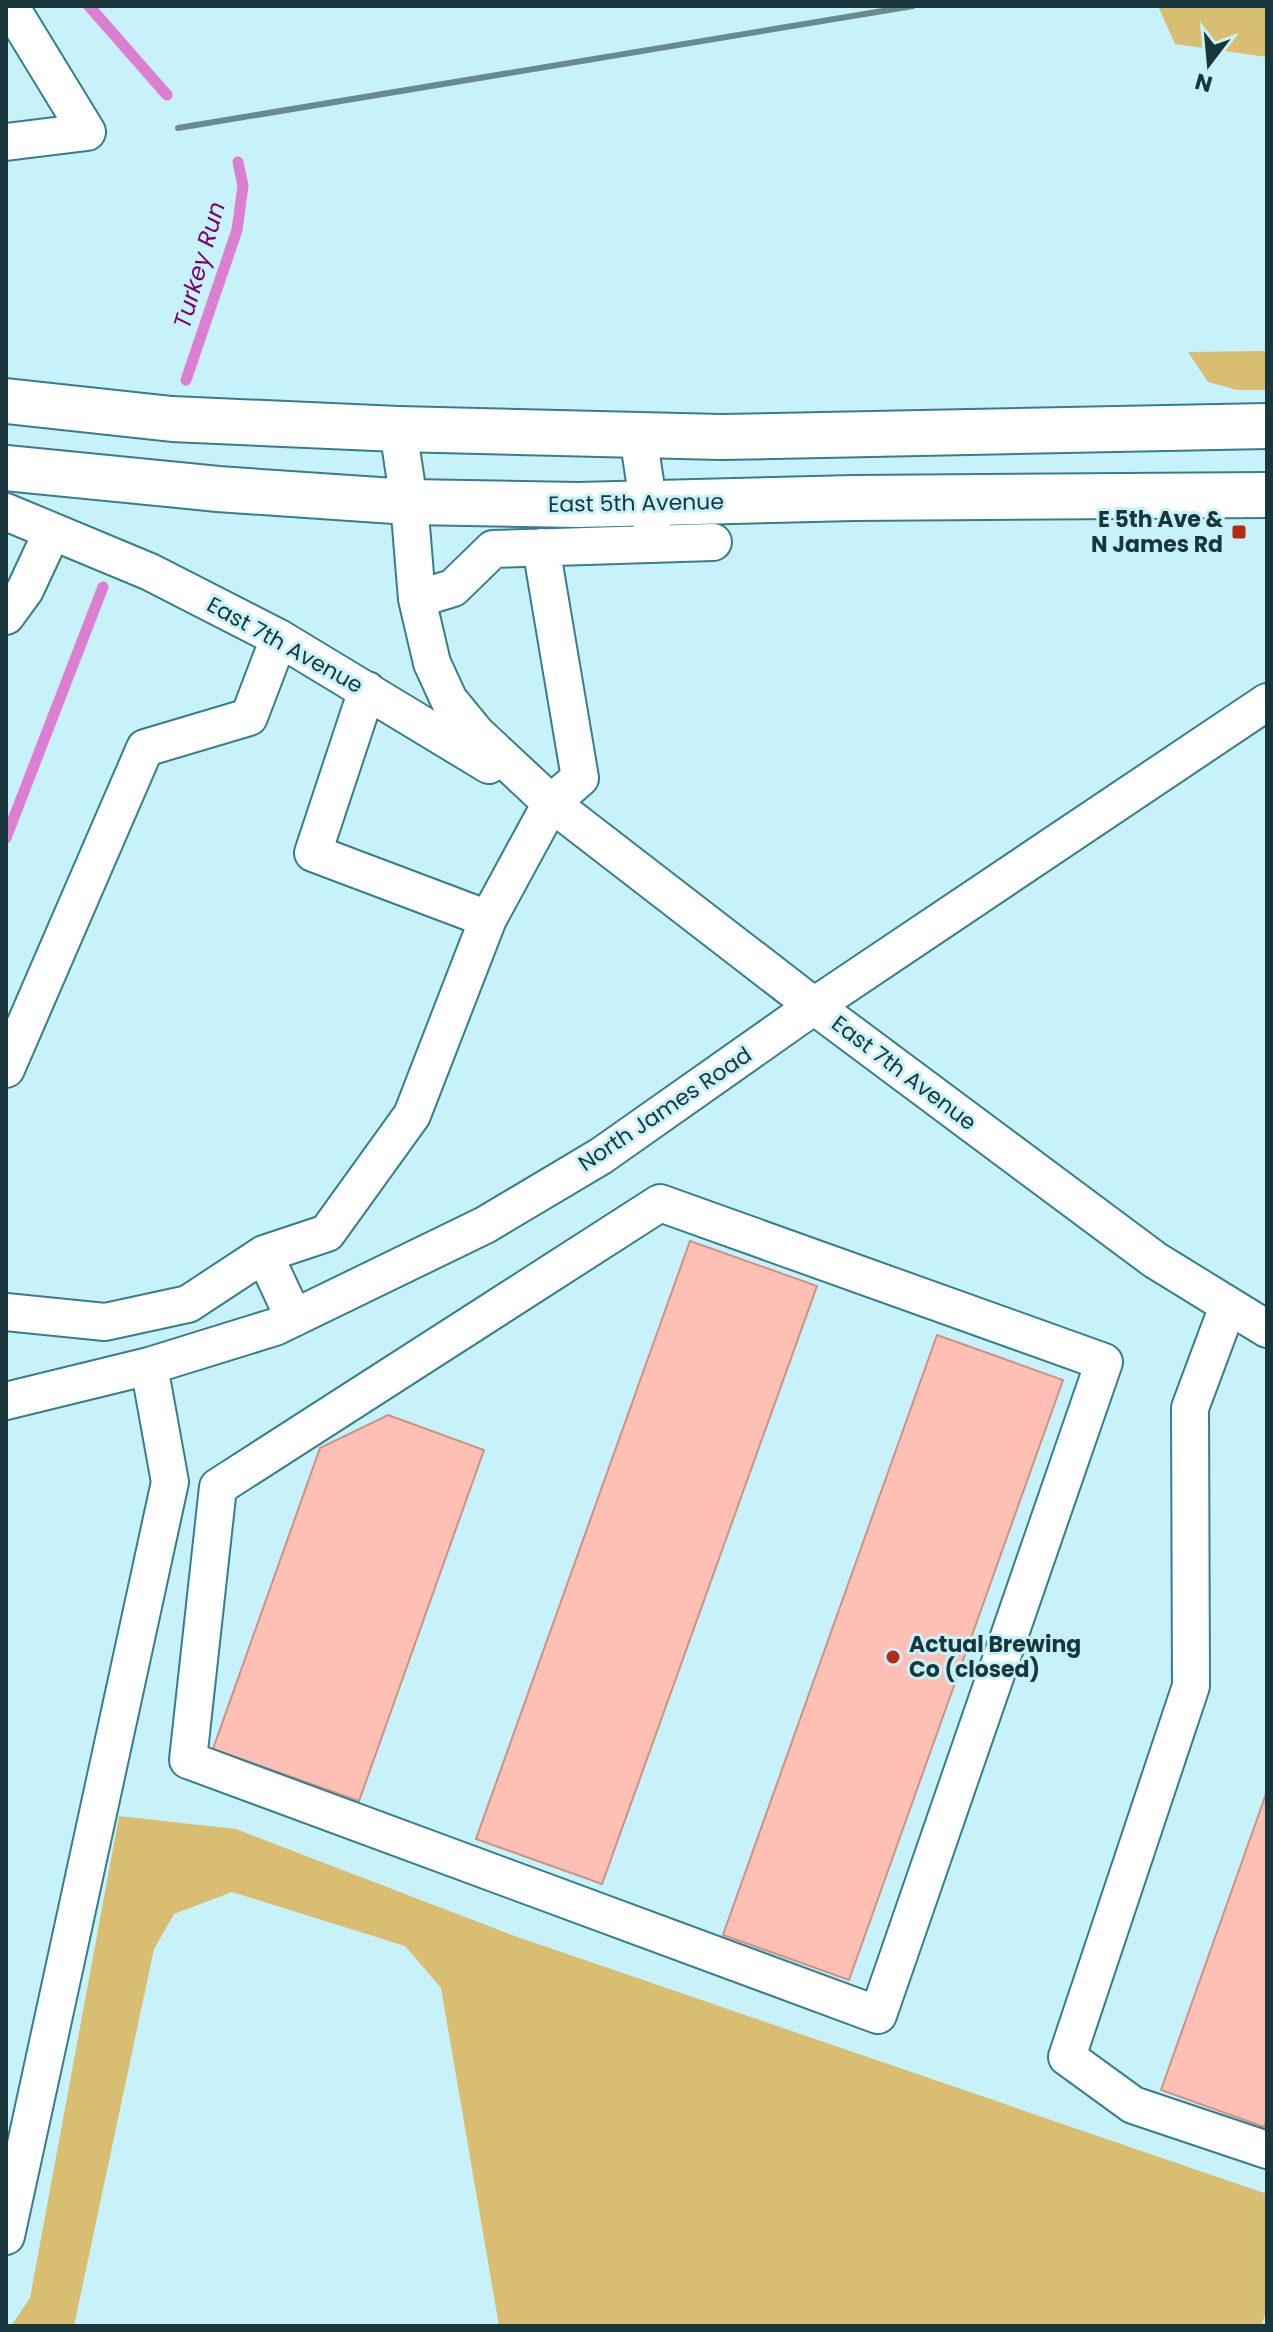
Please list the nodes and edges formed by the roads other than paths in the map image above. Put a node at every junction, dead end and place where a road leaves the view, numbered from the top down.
1 (10, 6) edge
2 (6, 142) edge
3 (6, 401) edge
4 (1267, 426) edge
5 (398, 429) junction
6 (638, 435) junction
7 (6, 468) edge
8 (1267, 495) edge
9 (409, 502) junction
10 (6, 512) edge
11 (651, 524) junction
12 (52, 532) junction
13 (713, 542) dead end
14 (541, 547) junction
15 (417, 599) junction
16 (6, 616) edge
17 (279, 638) junction
18 (367, 690) junction
19 (1267, 702) edge
20 (551, 803) junction
21 (488, 919) junction
22 (814, 1006) junction
23 (6, 1069) edge
24 (264, 1254) junction
25 (1228, 1306) junction
26 (6, 1312) edge
27 (294, 1318) junction
28 (1267, 1329) edge
29 (149, 1366) junction
30 (6, 1401) edge
31 (170, 1482) junction
32 (218, 1487) junction
33 (1267, 2150) edge
34 (6, 2236) edge

1 - 2 street
3 - 5 main road
4 - 6 main road
5 - 6 main road
5 - 9 street, East 7th Avenue
6 - 11 street
7 - 9 main road, East 5th Avenue
8 - 11 main road, East 5th Avenue
9 - 11 main road, East 5th Avenue
9 - 15 street, East 7th Avenue
10 - 12 street, East 7th Avenue
11 - 13 street
11 - 14 street
12 - 16 street
12 - 17 street, East 7th Avenue
14 - 15 street
14 - 20 street
15 - 20 street, East 7th Avenue
17 - 18 street, East 7th Avenue
17 - 23 street
18 - 20 street, East 7th Avenue
18 - 21 street
19 - 22 street, North James Road
20 - 21 street
20 - 22 street, East 7th Avenue
21 - 24 street
22 - 25 street, East 7th Avenue
22 - 27 street, North James Road
24 - 26 street
24 - 27 street
25 - 28 street, East 7th Avenue
25 - 33 street
27 - 29 street, North James Road
29 - 30 street, North James Road
29 - 31 street
31 - 32 street
31 - 34 street
32 - 32 street

